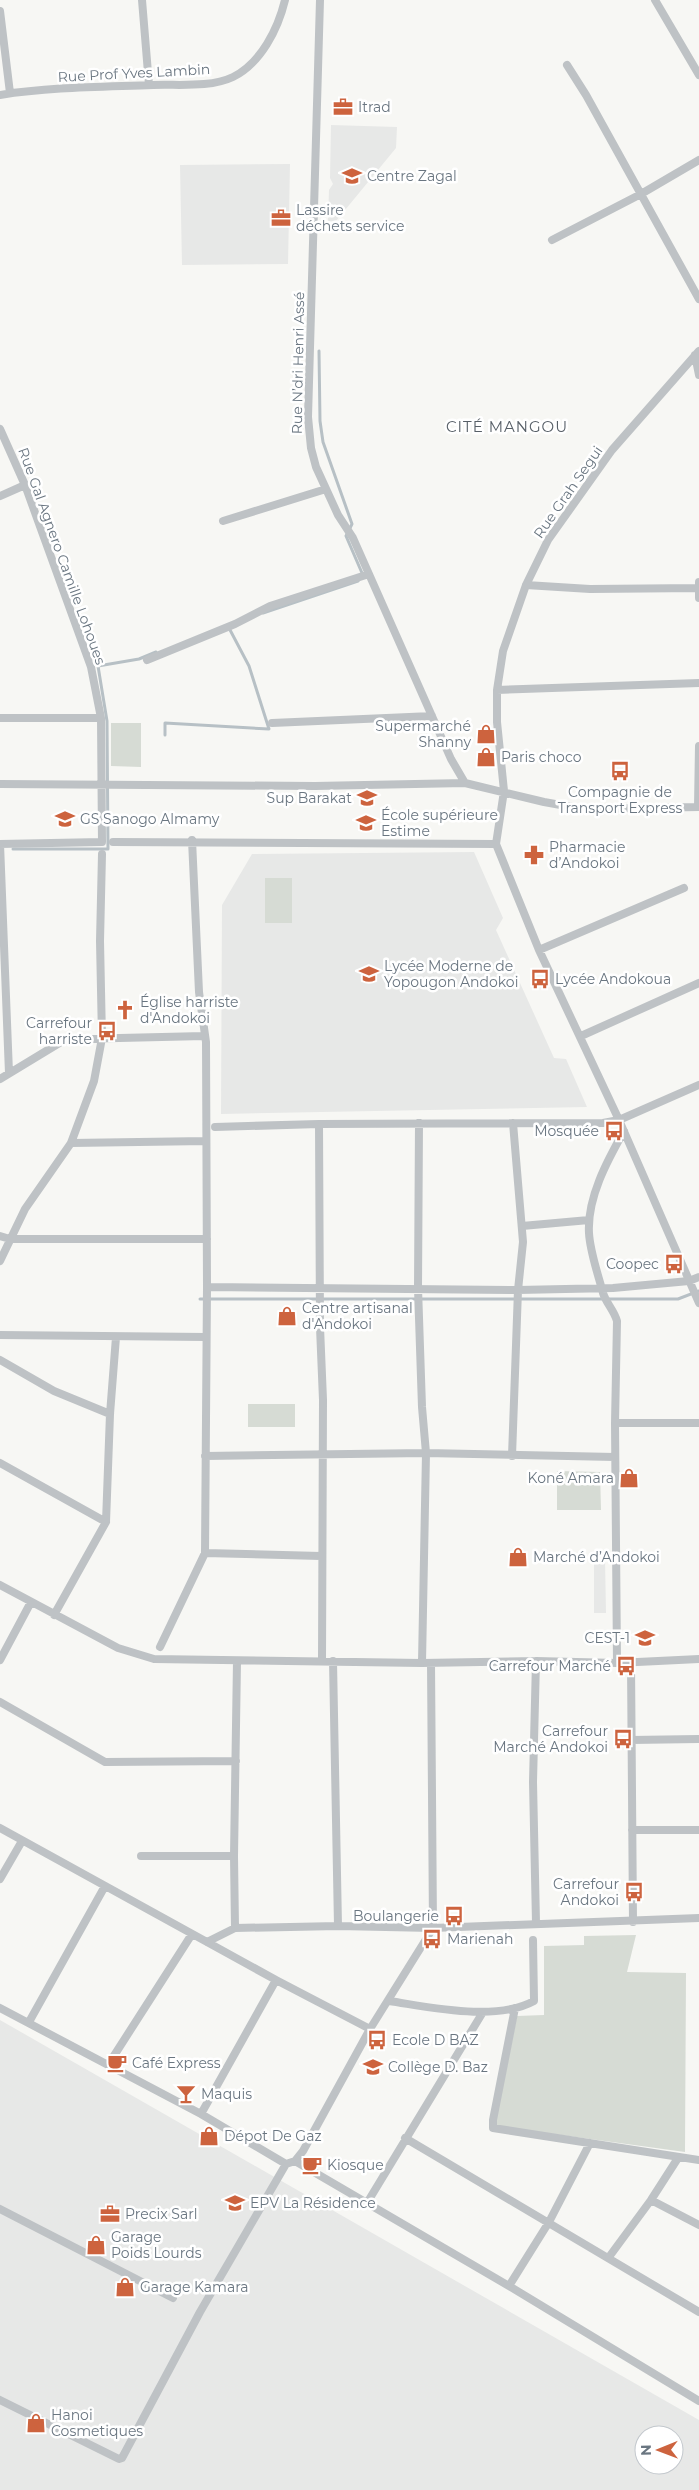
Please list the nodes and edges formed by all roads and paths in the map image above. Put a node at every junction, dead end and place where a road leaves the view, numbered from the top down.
1 (142, 0) edge
2 (285, 0) edge
3 (320, 0) edge
4 (655, 0) edge
5 (0, 11) edge
6 (567, 65) dead end
7 (699, 75) edge
8 (149, 85) junction
9 (10, 93) junction
10 (0, 95) edge
11 (699, 160) edge
12 (641, 194) junction
13 (552, 240) dead end
14 (699, 299) edge
15 (697, 353) edge
16 (699, 375) edge
17 (0, 429) edge
18 (25, 486) junction
19 (326, 489) junction
20 (0, 496) edge
21 (223, 521) dead end
22 (369, 574) junction
23 (699, 582) edge
24 (526, 586) junction
25 (699, 588) edge
26 (699, 598) edge
27 (147, 660) dead end
28 (699, 683) edge
29 (497, 690) junction
30 (432, 716) junction
31 (0, 718) edge
32 (101, 718) junction
33 (272, 722) dead end
34 (699, 746) edge
35 (465, 783) junction
36 (0, 784) edge
37 (101, 785) junction
38 (504, 791) junction
39 (698, 807) edge
40 (192, 840) junction
41 (113, 842) dead end
42 (0, 844) edge
43 (496, 844) junction
44 (102, 854) dead end
45 (684, 888) dead end
46 (1, 895) edge
47 (539, 950) junction
48 (699, 983) edge
49 (3, 1000) edge
50 (204, 1036) junction
51 (581, 1036) junction
52 (102, 1038) junction
53 (9, 1073) junction
54 (0, 1080) edge
55 (699, 1085) edge
56 (619, 1120) junction
57 (419, 1123) junction
58 (319, 1124) junction
59 (514, 1124) junction
60 (215, 1127) dead end
61 (624, 1131) junction
62 (206, 1141) junction
63 (71, 1143) junction
64 (589, 1220) junction
65 (522, 1226) junction
66 (0, 1236) edge
67 (10, 1239) junction
68 (207, 1239) junction
69 (0, 1261) edge
70 (699, 1277) edge
71 (689, 1281) junction
72 (207, 1287) junction
73 (320, 1288) junction
74 (418, 1288) junction
75 (602, 1288) junction
76 (518, 1290) junction
77 (699, 1303) edge
78 (0, 1335) edge
79 (116, 1337) junction
80 (206, 1337) junction
81 (0, 1360) edge
82 (110, 1414) junction
83 (615, 1423) junction
84 (699, 1423) edge
85 (426, 1453) junction
86 (205, 1456) junction
87 (322, 1456) junction
88 (512, 1456) junction
89 (615, 1456) junction
90 (0, 1464) edge
91 (106, 1522) junction
92 (205, 1553) junction
93 (321, 1556) junction
94 (0, 1586) edge
95 (31, 1602) junction
96 (54, 1615) junction
97 (160, 1647) dead end
98 (699, 1659) edge
99 (0, 1660) edge
100 (237, 1661) junction
101 (322, 1661) junction
102 (333, 1661) junction
103 (536, 1661) junction
104 (422, 1663) junction
105 (431, 1663) junction
106 (617, 1663) junction
107 (631, 1663) junction
108 (0, 1702) edge
109 (699, 1739) edge
110 (631, 1740) junction
111 (236, 1761) junction
112 (0, 1828) edge
113 (632, 1830) junction
114 (699, 1830) edge
115 (22, 1841) junction
116 (141, 1856) dead end
117 (234, 1856) junction
118 (0, 1879) edge
119 (104, 1886) junction
120 (699, 1918) edge
121 (633, 1922) junction
122 (536, 1923) junction
123 (338, 1926) junction
124 (235, 1928) junction
125 (433, 1928) junction
126 (192, 1934) junction
127 (534, 1940) dead end
128 (207, 1942) junction
129 (276, 1980) junction
130 (389, 2001) junction
131 (0, 2008) edge
132 (515, 2008) junction
133 (483, 2012) junction
134 (29, 2022) junction
135 (370, 2029) junction
136 (108, 2065) junction
137 (201, 2114) junction
138 (405, 2138) junction
139 (590, 2143) junction
140 (678, 2158) junction
141 (699, 2160) edge
142 (295, 2161) junction
143 (286, 2164) junction
144 (652, 2200) junction
145 (367, 2202) junction
146 (0, 2209) edge
147 (549, 2222) junction
148 (699, 2225) edge
149 (609, 2257) junction
150 (509, 2286) junction
151 (173, 2298) dead end
152 (699, 2312) edge
153 (0, 2400) edge
154 (699, 2401) edge

1 - 8 street
2 - 8 street, Rue Prof Yves Lambin
3 - 19 street, Rue N’dri Henri Assé
4 - 7 street
5 - 9 street
6 - 12 street
8 - 9 street, Rue Prof Yves Lambin
9 - 10 street, Rue Prof Yves Lambin
11 - 12 street
12 - 13 street
12 - 14 street
15 - 16 street
15 - 24 street, Rue Grah Segui
17 - 18 street, Rue Gal Agnero Camille Lohoues
18 - 20 street
18 - 32 street, Rue Gal Agnero Camille Lohoues
19 - 21 street
19 - 22 street, Rue N’dri Henri Assé
22 - 27 street
22 - 30 street, Rue N’dri Henri Assé
23 - 25 street
24 - 25 street
24 - 29 street, Rue Grah Segui
25 - 26 street
28 - 29 street
29 - 38 street, Rue Grah Segui
30 - 33 street
30 - 35 street, Rue N’dri Henri Assé
31 - 32 street
32 - 37 street, Rue Gal Agnero Camille Lohoues
34 - 39 street
35 - 37 street
35 - 38 street
36 - 37 street
37 - 42 street, Rue Gal Agnero Camille Lohoues
38 - 39 street
38 - 43 street, Rue Grah Segui
40 - 41 street
40 - 43 street
40 - 50 street
42 - 46 street
43 - 47 street
44 - 52 street
45 - 47 street
46 - 49 street
47 - 51 street
48 - 51 street
49 - 53 street
50 - 52 street
50 - 62 street
51 - 56 street
52 - 53 street
52 - 63 street
53 - 54 street
55 - 56 street
56 - 59 street
56 - 61 street
57 - 58 street
57 - 59 street
57 - 74 street
58 - 60 street
58 - 73 street
59 - 65 street
61 - 64 street
61 - 71 street
62 - 63 street
62 - 68 street
63 - 67 street
64 - 65 street
64 - 75 street
65 - 76 street
66 - 67 street
67 - 68 street
67 - 69 street
68 - 72 street
70 - 71 street
71 - 75 street
71 - 77 street
72 - 73 street
72 - 80 street
73 - 74 street
73 - 87 street
74 - 76 street
74 - 85 street
75 - 76 street
75 - 83 street
76 - 88 street
78 - 79 street
79 - 80 street
79 - 82 street
80 - 86 street
81 - 82 street
82 - 91 street
83 - 84 street
83 - 89 street
85 - 87 street
85 - 88 street
85 - 104 street
86 - 87 street
86 - 92 street
87 - 93 street
88 - 89 street
89 - 106 street
90 - 91 street
91 - 96 street
92 - 93 street
92 - 97 street
93 - 101 street
94 - 95 street
95 - 96 street
95 - 99 street
96 - 100 street
98 - 107 street
100 - 101 street
100 - 111 street
101 - 102 street
102 - 104 street
102 - 123 street
103 - 105 street
103 - 106 street
103 - 122 street
104 - 105 street
105 - 125 street
106 - 107 street
107 - 110 street
108 - 111 street
109 - 110 street
110 - 113 street
111 - 117 street
112 - 115 street
113 - 114 street
113 - 121 street
115 - 118 street
115 - 119 street
116 - 117 street
117 - 124 street
119 - 126 street
119 - 134 street
120 - 121 street
121 - 122 street
122 - 125 street
123 - 124 street
123 - 125 street
124 - 128 street
125 - 130 street
126 - 128 street
126 - 136 street
127 - 132 street
128 - 129 street
129 - 135 street
129 - 137 street
130 - 133 street
130 - 135 street
131 - 134 street
132 - 133 street
132 - 139 street
133 - 138 street
134 - 136 street
135 - 142 street
136 - 137 street
137 - 143 street
138 - 145 street
138 - 147 street
139 - 140 street
139 - 147 street
140 - 141 street
140 - 144 street
142 - 143 street
142 - 145 street
143 - 153 street
144 - 148 street
144 - 149 street
145 - 150 street
146 - 151 street
147 - 149 street
147 - 150 street
149 - 152 street
150 - 154 street

